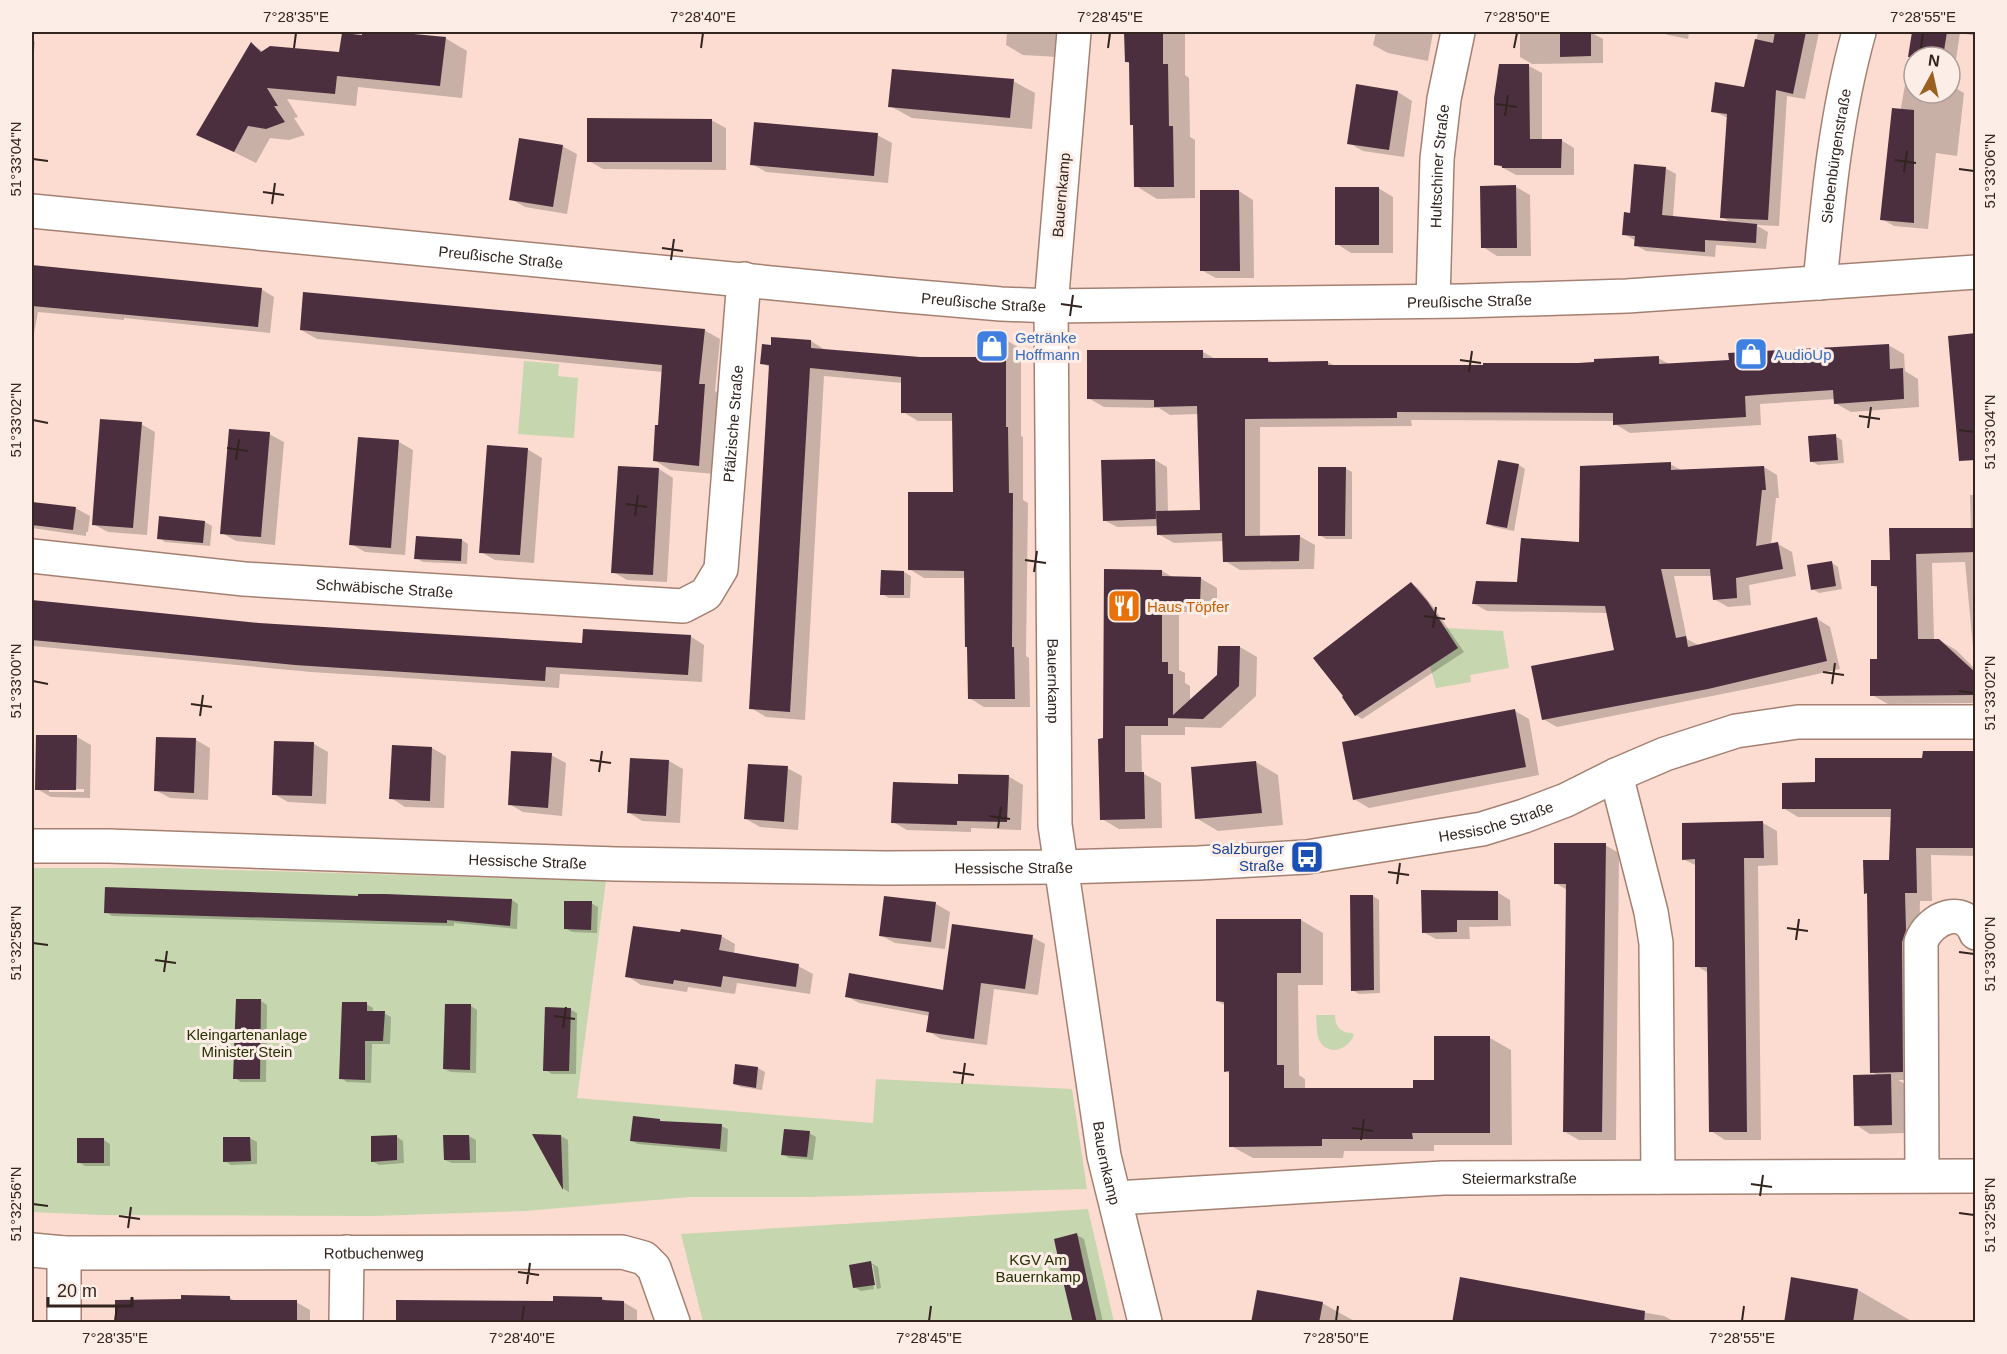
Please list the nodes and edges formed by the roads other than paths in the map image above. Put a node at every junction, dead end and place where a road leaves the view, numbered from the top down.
1 (1074, 32) edge
2 (1458, 32) edge
3 (1859, 32) edge
4 (32, 211) edge
5 (1976, 272) edge
6 (744, 279) junction
7 (1820, 283) junction
8 (1433, 301) junction
9 (1051, 306) junction
10 (32, 556) edge
11 (721, 568) joint
12 (1976, 722) edge
13 (1616, 775) junction
14 (32, 846) edge
15 (1062, 867) junction
16 (1976, 933) edge
17 (1922, 1175) junction
18 (1976, 1176) edge
19 (1658, 1177) junction
20 (1116, 1198) junction
21 (32, 1250) edge
22 (347, 1252) junction
23 (64, 1253) junction
24 (64, 1323) edge
25 (346, 1323) edge
26 (673, 1323) edge
27 (1145, 1323) edge

1 - 9 street, Bauernkamp
2 - 8 street, Hultschiner Straße
3 - 7 street, Siebenbürgenstraße
4 - 6 street, Preußische Straße
5 - 7 street, Preußische Straße
6 - 9 street, Preußische Straße
6 - 11 street, Pfälzische Straße
7 - 8 street, Preußische Straße
8 - 9 street, Preußische Straße
9 - 15 street, Bauernkamp
10 - 11 street, Schwäbische Straße
12 - 13 street, Hessische Straße
13 - 15 street, Hessische Straße
13 - 19 street
14 - 15 street, Hessische Straße
15 - 20 street, Bauernkamp
16 - 17 street
17 - 18 street, Steiermarkstraße
17 - 19 street, Steiermarkstraße
19 - 20 street, Steiermarkstraße
20 - 27 street, Bauernkamp
21 - 23 street, Rotbuchenweg
22 - 23 street, Rotbuchenweg
22 - 25 street
22 - 26 street, Rotbuchenweg
23 - 24 street

